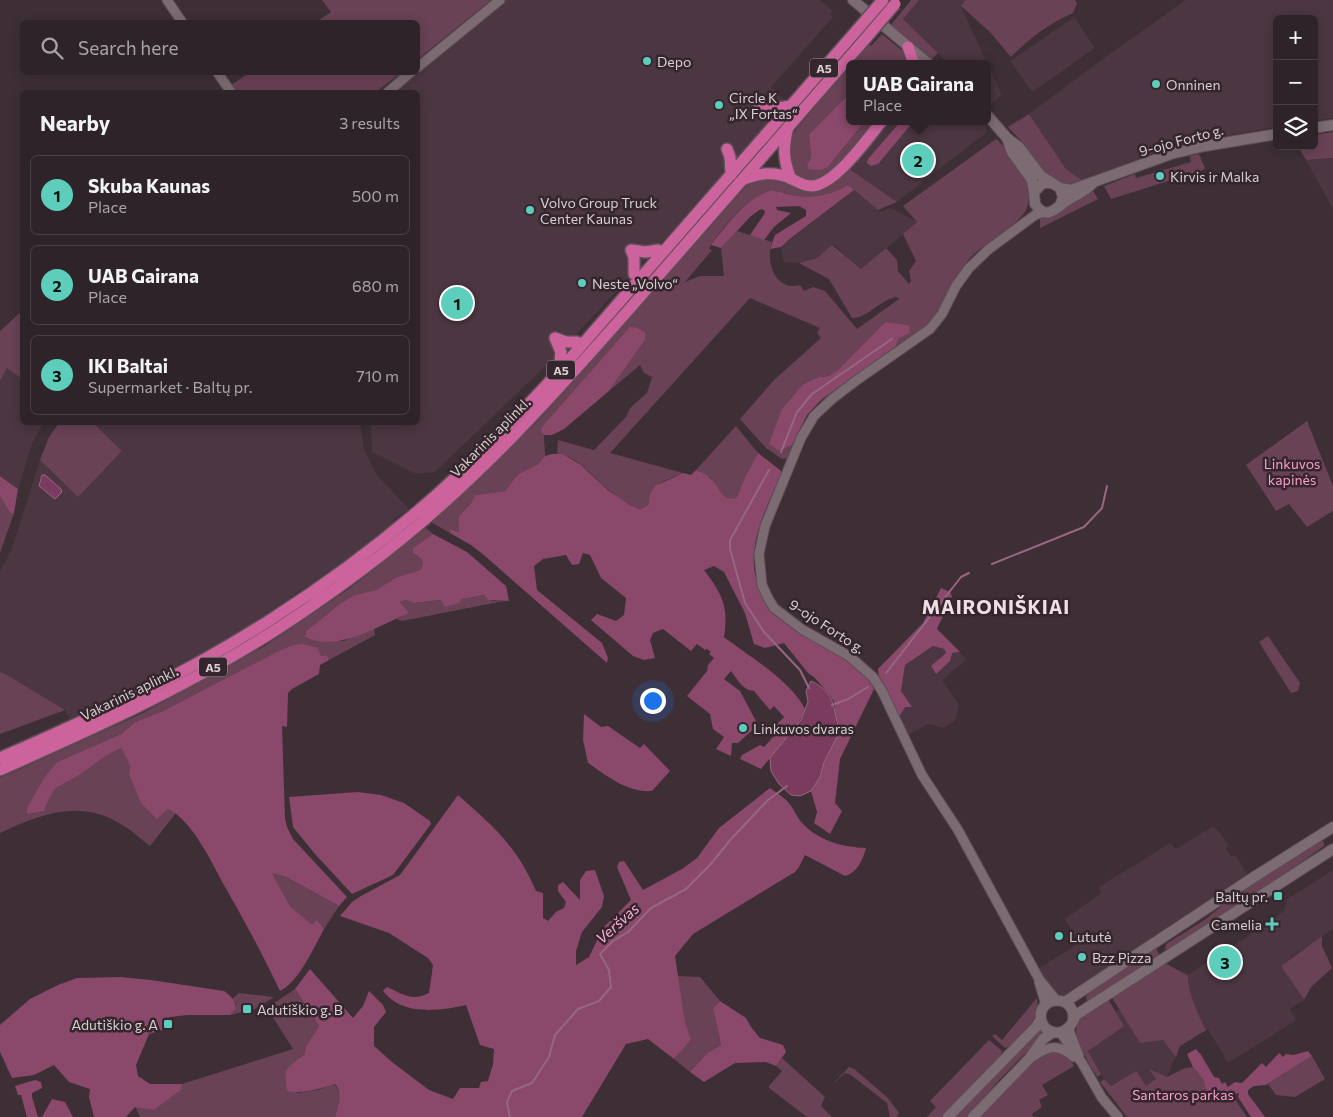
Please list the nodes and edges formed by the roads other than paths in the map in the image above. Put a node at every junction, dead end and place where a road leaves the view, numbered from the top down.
1 (167, 0) edge
2 (500, 0) edge
3 (884, 0) edge
4 (855, 1) edge
5 (897, 2) edge
6 (181, 20) edge
7 (861, 34) junction
8 (908, 47) junction
9 (913, 60) edge
10 (924, 60) edge
11 (420, 65) edge
12 (218, 75) edge
13 (408, 75) edge
14 (230, 90) edge
15 (390, 90) edge
16 (758, 104) dead end
17 (791, 106) junction
18 (991, 120) edge
19 (878, 125) edge
20 (1333, 125) edge
21 (789, 126) junction
22 (1318, 127) edge
23 (1273, 135) edge
24 (1007, 138) junction
25 (727, 149) dead end
26 (736, 178) junction
27 (791, 179) junction
28 (1094, 182) junction
29 (1056, 185) junction
30 (1034, 196) junction
31 (1060, 206) junction
32 (1044, 212) junction
33 (680, 233) junction
34 (1010, 233) junction
35 (658, 250) junction
36 (634, 274) junction
37 (576, 342) junction
38 (560, 361) junction
39 (504, 431) junction
40 (436, 502) junction
41 (404, 529) junction
42 (0, 758) edge
43 (0, 770) edge
44 (1333, 827) edge
45 (1319, 836) junction
46 (1331, 850) edge
47 (1164, 938) junction
48 (1169, 955) junction
49 (1039, 979) junction
50 (1060, 1001) junction
51 (1046, 1005) junction
52 (1041, 1019) junction
53 (1064, 1028) junction
54 (1030, 1059) junction
55 (1082, 1063) junction
56 (948, 1117) edge
57 (973, 1117) edge
58 (1118, 1117) edge

1 - 6 street
2 - 11 street
3 - 7 highway, Vakarinis aplinkl. / A5, bridge
4 - 8 main road
5 - 7 highway, Vakarinis aplinkl. / A5, bridge
7 - 17 highway, Vakarinis aplinkl. / A5
7 - 21 highway, Vakarinis aplinkl. / A5
8 - 9 highway
8 - 10 main road
12 - 14 street
13 - 15 street
16 - 17 highway
17 - 26 highway, Vakarinis aplinkl. / A5
18 - 24 main road
19 - 27 highway
20 - 22 main road
21 - 26 highway, Vakarinis aplinkl. / A5
21 - 27 highway
23 - 28 main road, 9-ojo Forto g.
24 - 29 main road
24 - 30 main road
25 - 26 highway
26 - 27 highway
26 - 33 highway, Vakarinis aplinkl. / A5
26 - 40 highway, Vakarinis aplinkl. / A5
28 - 29 main road, 9-ojo Forto g.
28 - 31 main road, 9-ojo Forto g.
29 - 30 main road
29 - 31 main road
30 - 32 main road
30 - 34 street, 9-ojo Forto g.
31 - 32 main road
32 - 34 street, 9-ojo Forto g.
33 - 35 highway
33 - 39 highway, Vakarinis aplinkl. / A5
34 - 49 street, 9-ojo Forto g.
35 - 36 highway
35 - 36 highway
36 - 37 highway
37 - 38 highway
37 - 38 highway
38 - 39 highway
39 - 40 highway, Vakarinis aplinkl. / A5
40 - 41 highway, Vakarinis aplinkl. / A5
41 - 42 highway, Vakarinis aplinkl. / A5
41 - 43 highway, Vakarinis aplinkl. / A5
44 - 45 main road
45 - 46 main road
45 - 47 main road
46 - 48 main road
47 - 48 main road
47 - 50 main road
48 - 53 main road
49 - 50 street, 9-ojo Forto g.
49 - 51 street, 9-ojo Forto g.
50 - 51 main road
50 - 53 main road
51 - 52 main road
52 - 53 main road
52 - 56 main road
53 - 54 main road
53 - 55 street
54 - 55 street
54 - 57 main road
55 - 58 street

